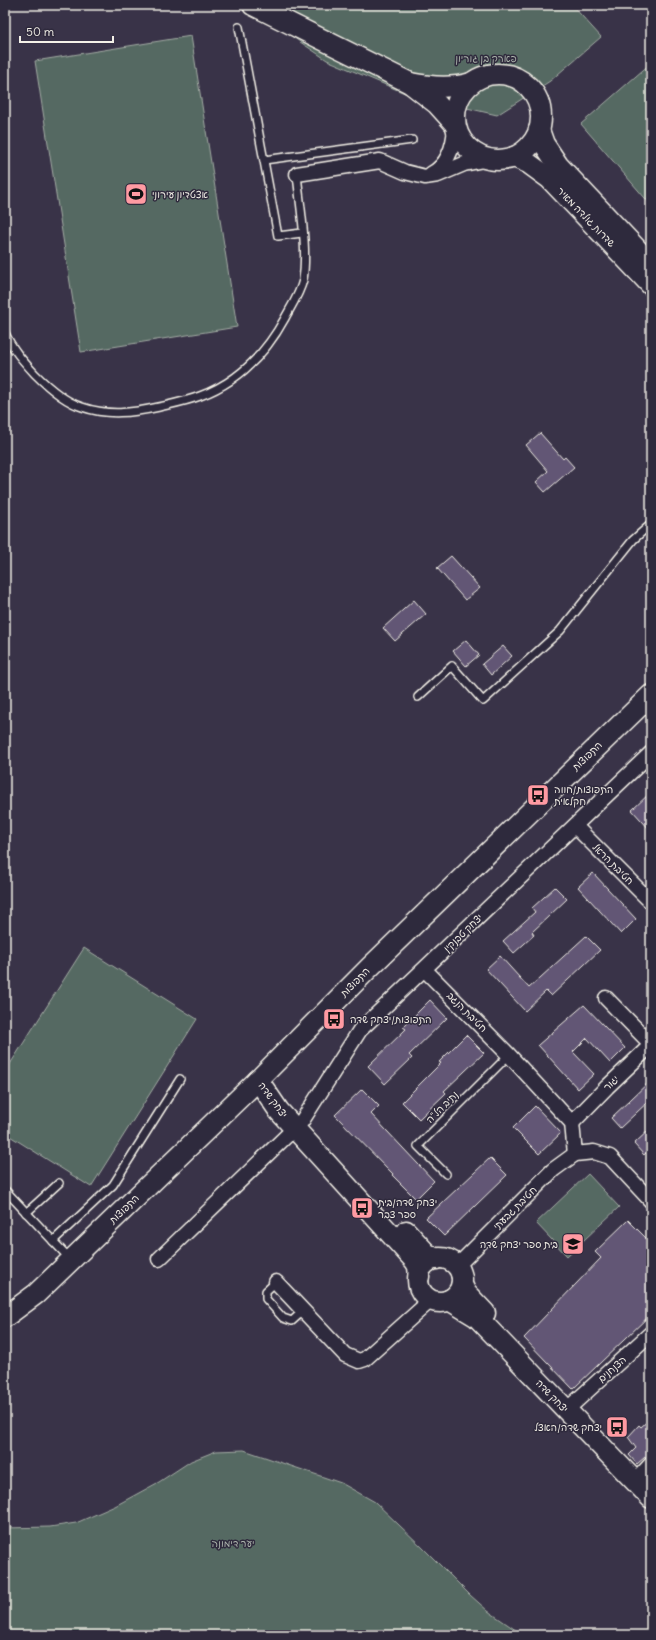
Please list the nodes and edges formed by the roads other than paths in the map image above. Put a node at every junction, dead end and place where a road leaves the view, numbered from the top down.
1 (253, 5) edge
2 (238, 27) dead end
3 (410, 83) junction
4 (471, 83) junction
5 (455, 126) junction
6 (539, 130) junction
7 (412, 140) dead end
8 (514, 157) junction
9 (488, 159) junction
10 (264, 160) junction
11 (297, 174) joint
12 (425, 176) junction
13 (302, 232) junction
14 (651, 264) edge
15 (651, 285) edge
16 (5, 333) edge
17 (651, 524) edge
18 (651, 695) edge
19 (418, 697) dead end
20 (651, 753) edge
21 (575, 826) junction
22 (651, 902) edge
23 (425, 970) junction
24 (606, 998) dead end
25 (651, 1045) edge
26 (509, 1055) junction
27 (180, 1079) dead end
28 (258, 1080) junction
29 (572, 1123) junction
30 (298, 1125) junction
31 (575, 1154) junction
32 (446, 1174) dead end
33 (59, 1183) dead end
34 (5, 1190) edge
35 (651, 1201) edge
36 (26, 1213) junction
37 (53, 1241) junction
38 (159, 1259) dead end
39 (436, 1259) junction
40 (71, 1260) junction
41 (457, 1266) junction
42 (419, 1277) junction
43 (276, 1282) joint
44 (462, 1285) junction
45 (440, 1300) junction
46 (303, 1311) junction
47 (5, 1316) edge
48 (651, 1333) edge
49 (573, 1404) junction
50 (648, 1475) edge
51 (651, 1498) edge

1 - 3 main road
2 - 10 lane
3 - 4 main road
3 - 5 main road
4 - 5 main road
4 - 6 main road
5 - 9 main road
5 - 12 street
6 - 8 main road
6 - 14 main road, שדרות גולדה מאיר
7 - 10 lane
8 - 9 main road
8 - 15 main road, שדרות גולדה מאיר
9 - 12 street
10 - 13 lane
11 - 12 street
11 - 13 lane
13 - 16 lane
17 - 19 lane
18 - 28 main road, התפוצות
20 - 21 street, יצחק טבנקין
21 - 22 street, חטיבת הראל
21 - 23 street, יצחק טבנקין
23 - 26 street, חטיבת הנגב
23 - 30 street, יצחק טבנקין
24 - 25 street
25 - 29 street, יגור
26 - 29 street, חטיבת הנגב
26 - 32 lane, נתיב הל"ה
27 - 37 lane
28 - 30 main road, יצחק שדה
28 - 40 main road, התפוצות
29 - 31 street
30 - 38 street, יצחק טבנקין
30 - 39 main road, יצחק שדה
30 - 42 main road, יצחק שדה
31 - 35 street
31 - 41 street, חטיבת גבעתי
33 - 36 lane
34 - 36 lane
36 - 37 lane
37 - 40 lane
39 - 41 main road
39 - 42 main road
40 - 47 main road, התפוצות
41 - 44 main road
42 - 45 main road
43 - 46 street
43 - 46 lane
44 - 45 main road
44 - 49 main road, יצחק שדה
45 - 46 street
45 - 51 main road, יצחק שדה
48 - 49 street, הצנחנים
49 - 50 main road, יצחק שדה

